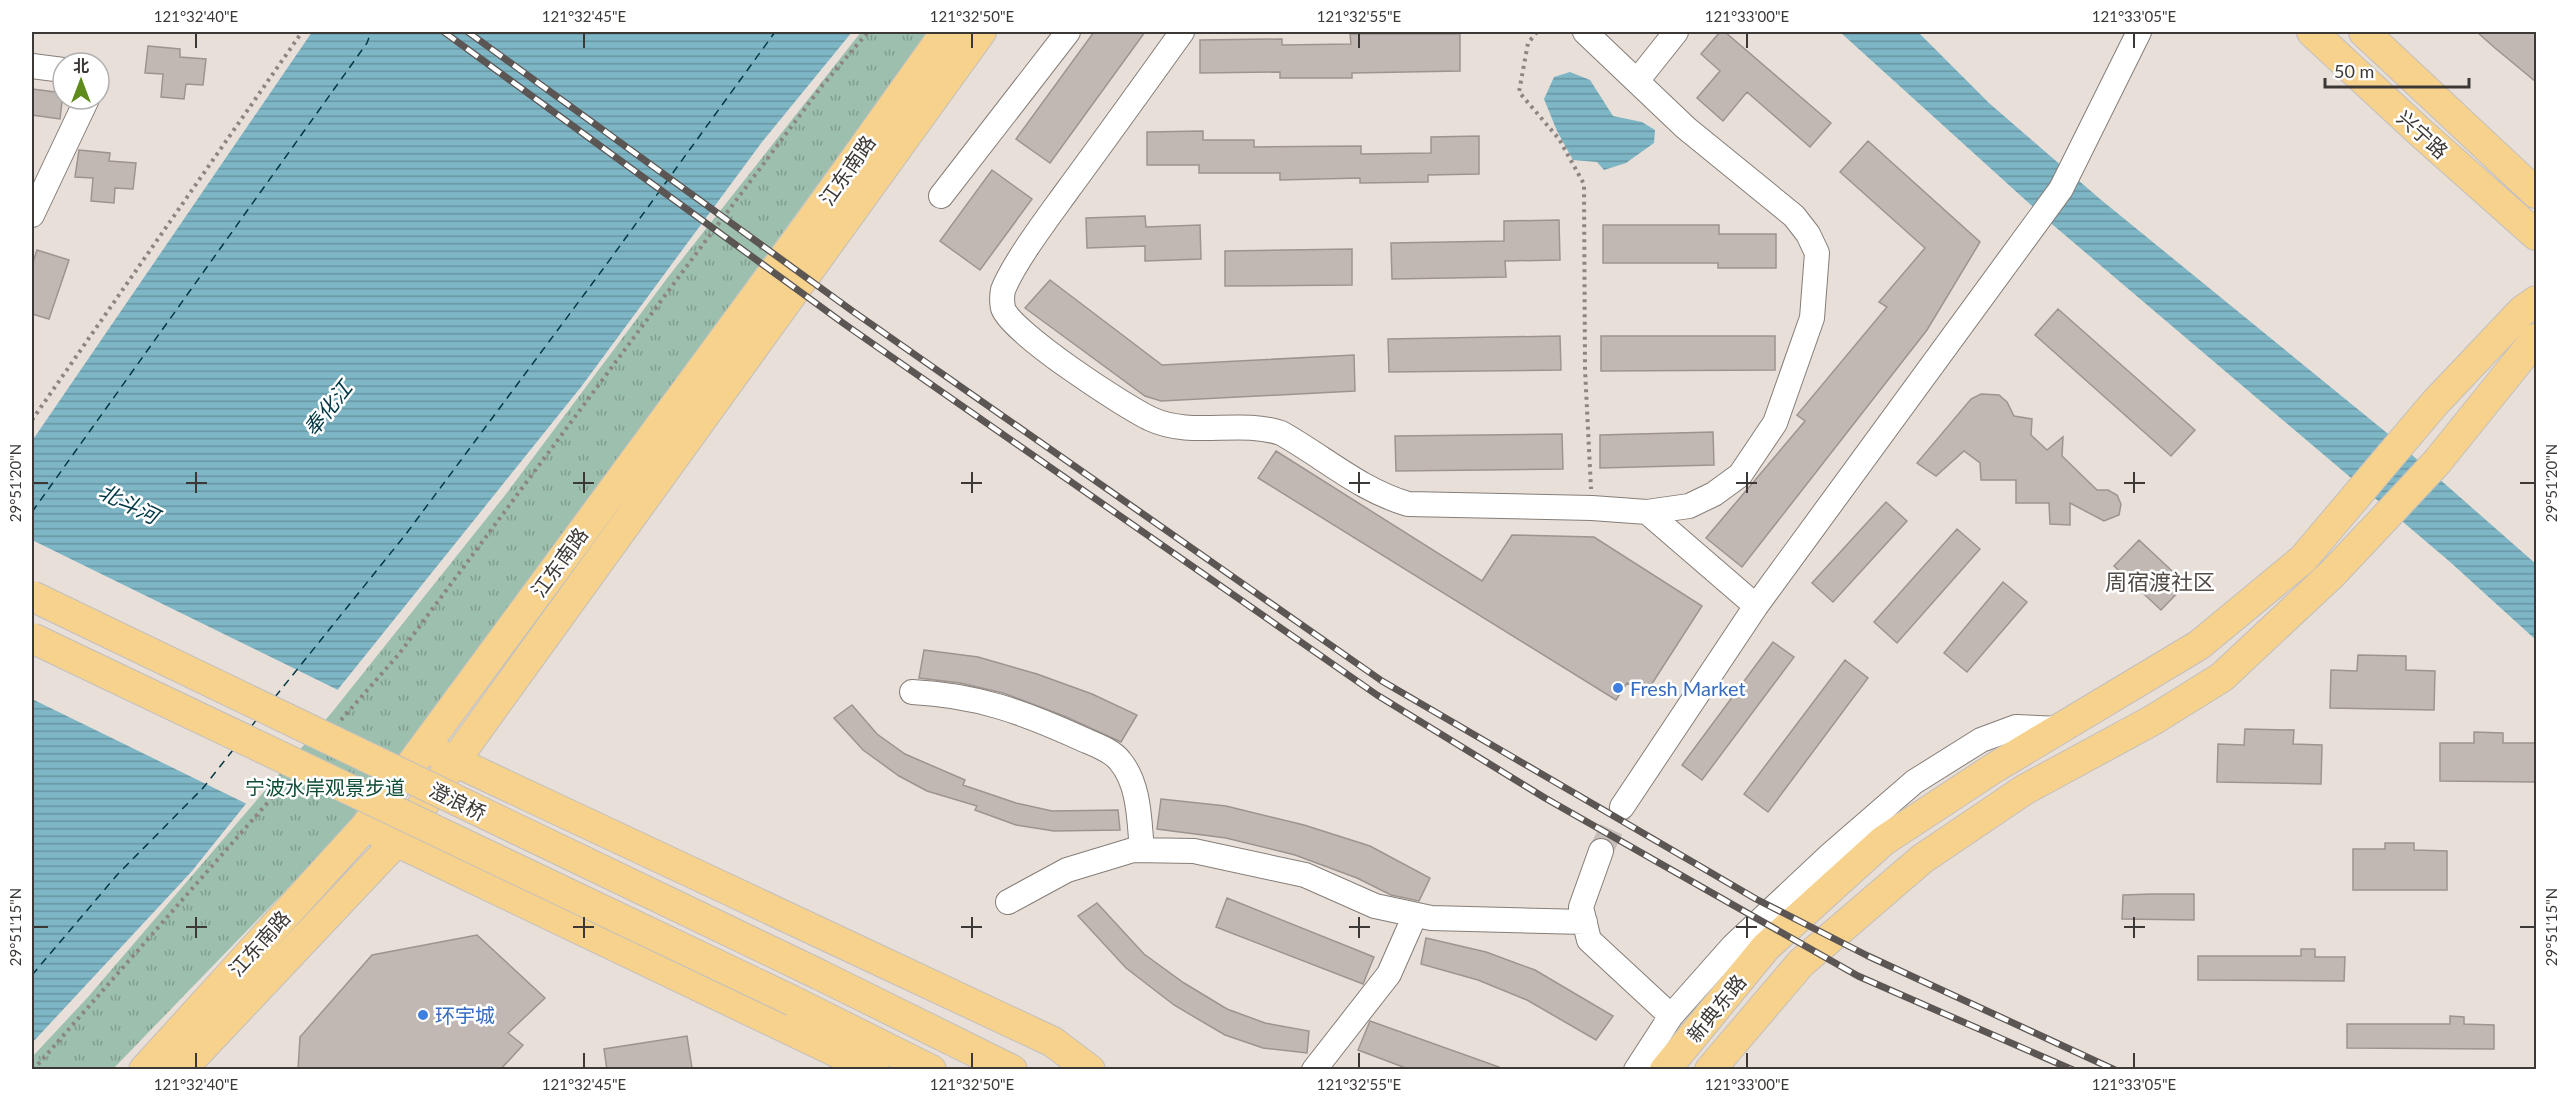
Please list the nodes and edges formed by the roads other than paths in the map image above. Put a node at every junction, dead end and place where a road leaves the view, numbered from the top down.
1 (946, 32) edge
2 (981, 32) edge
3 (1068, 32) edge
4 (1182, 32) edge
5 (1585, 32) edge
6 (1676, 32) edge
7 (2139, 32) edge
8 (2312, 32) edge
9 (2364, 32) edge
10 (32, 66) edge
11 (51, 68) edge
12 (1637, 81) junction
13 (81, 111) edge
14 (2536, 193) edge
15 (941, 196) dead end
16 (32, 215) edge
17 (2536, 235) edge
18 (2536, 301) edge
19 (2536, 339) edge
20 (1647, 512) junction
21 (32, 596) edge
22 (1755, 606) junction
23 (32, 638) edge
24 (912, 692) dead end
25 (2061, 729) junction
26 (424, 747) junction
27 (455, 761) junction
28 (1622, 807) tunnel mouth
29 (366, 826) junction
30 (397, 841) junction
31 (1142, 850) junction
32 (1601, 851) tunnel mouth
33 (1008, 902) dead end
34 (1415, 915) junction
35 (1585, 922) junction
36 (1671, 1016) junction
37 (144, 1070) edge
38 (181, 1070) edge
39 (874, 1070) edge
40 (931, 1070) edge
41 (1012, 1070) edge
42 (1090, 1070) edge
43 (1314, 1070) edge
44 (1636, 1070) edge
45 (1665, 1070) edge
46 (1710, 1070) edge

1 - 26 main road, 江东南路
2 - 27 main road, 江东南路
3 - 15 street
4 - 20 street
5 - 12 street
6 - 12 street
7 - 22 street
8 - 17 main road, 兴宁路
9 - 14 main road, 兴宁路
10 - 11 street
12 - 20 street
13 - 16 street
18 - 25 main road, 新典东路
19 - 46 main road
20 - 22 street
21 - 41 main road, 澄浪桥, bridge
22 - 28 street
23 - 40 main road, 澄浪桥, bridge
24 - 31 street
25 - 36 street
25 - 45 main road, 新典东路
26 - 27 main road
26 - 29 main road, 江东南路
27 - 30 main road, 江东南路
27 - 42 main road
29 - 30 main road
29 - 37 main road, 江东南路
30 - 38 main road, 江东南路
30 - 39 main road
31 - 33 street
31 - 34 street
32 - 35 street
34 - 35 street
34 - 43 street
35 - 36 street
36 - 44 street

